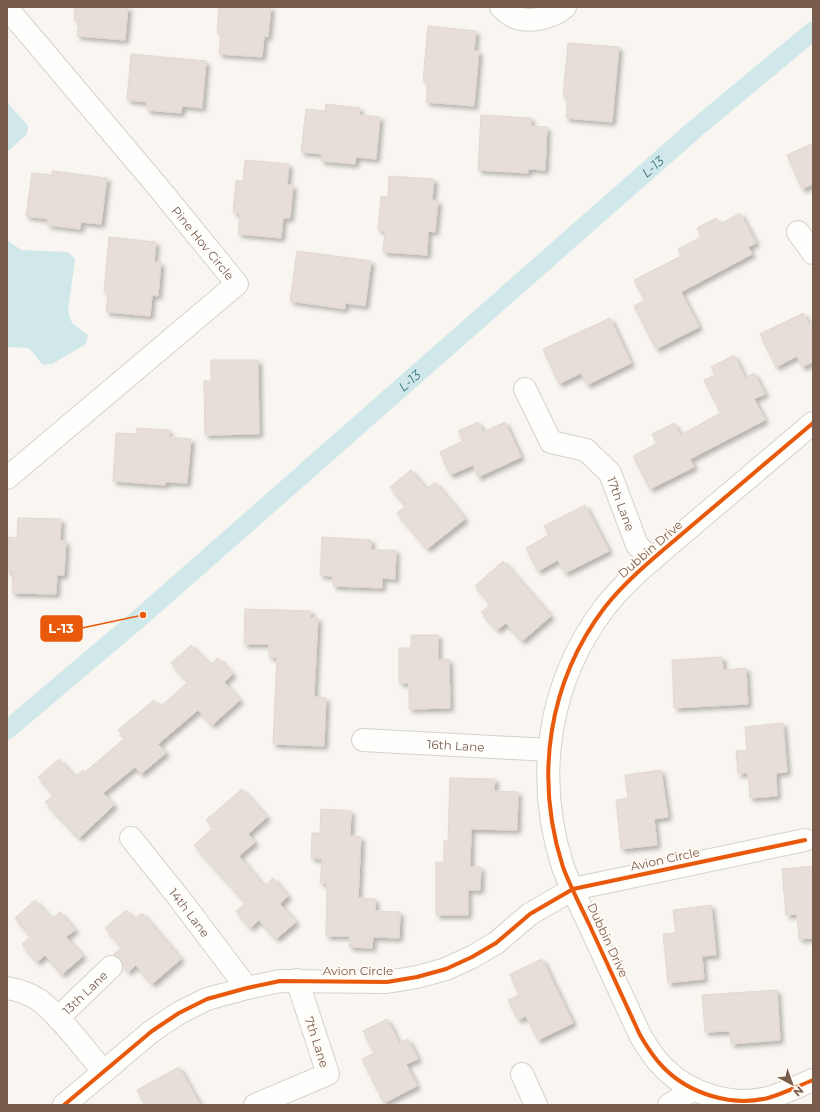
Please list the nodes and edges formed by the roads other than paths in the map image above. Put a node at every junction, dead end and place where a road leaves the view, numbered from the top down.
1 (501, 7) edge
2 (565, 7) edge
3 (7, 8) edge
4 (798, 232) dead end
5 (813, 253) edge
6 (524, 389) dead end
7 (813, 422) edge
8 (7, 478) edge
9 (652, 560) junction
10 (364, 740) dead end
11 (549, 750) junction
12 (131, 838) dead end
13 (805, 840) dead end
14 (573, 889) junction
15 (111, 967) dead end
16 (297, 980) junction
17 (7, 988) edge
18 (247, 988) junction
19 (58, 1018) junction
20 (104, 1072) junction
21 (522, 1074) dead end
22 (813, 1080) edge
23 (694, 1089) junction
24 (724, 1102) edge
25 (64, 1105) edge
26 (255, 1105) edge
27 (536, 1105) edge
28 (669, 1105) edge

1 - 2 street
3 - 8 street, Pine Hov Circle
4 - 5 street
6 - 9 street, 17th Lane
7 - 9 street, Dubbin Drive
9 - 11 street, Dubbin Drive
10 - 11 street, 16th Lane
11 - 14 street, Dubbin Drive
12 - 18 street, 14th Lane
13 - 14 street, Avion Circle
14 - 16 street, Avion Circle
14 - 23 street, Dubbin Drive
15 - 19 street, 13th Lane
16 - 18 street, Avion Circle
16 - 26 street, 7th Lane
17 - 19 street
18 - 20 street, Avion Circle
19 - 20 street
20 - 25 street, Avion Circle
21 - 27 street
22 - 24 street, Dubbin Drive
23 - 24 street, Dubbin Drive
23 - 28 street

